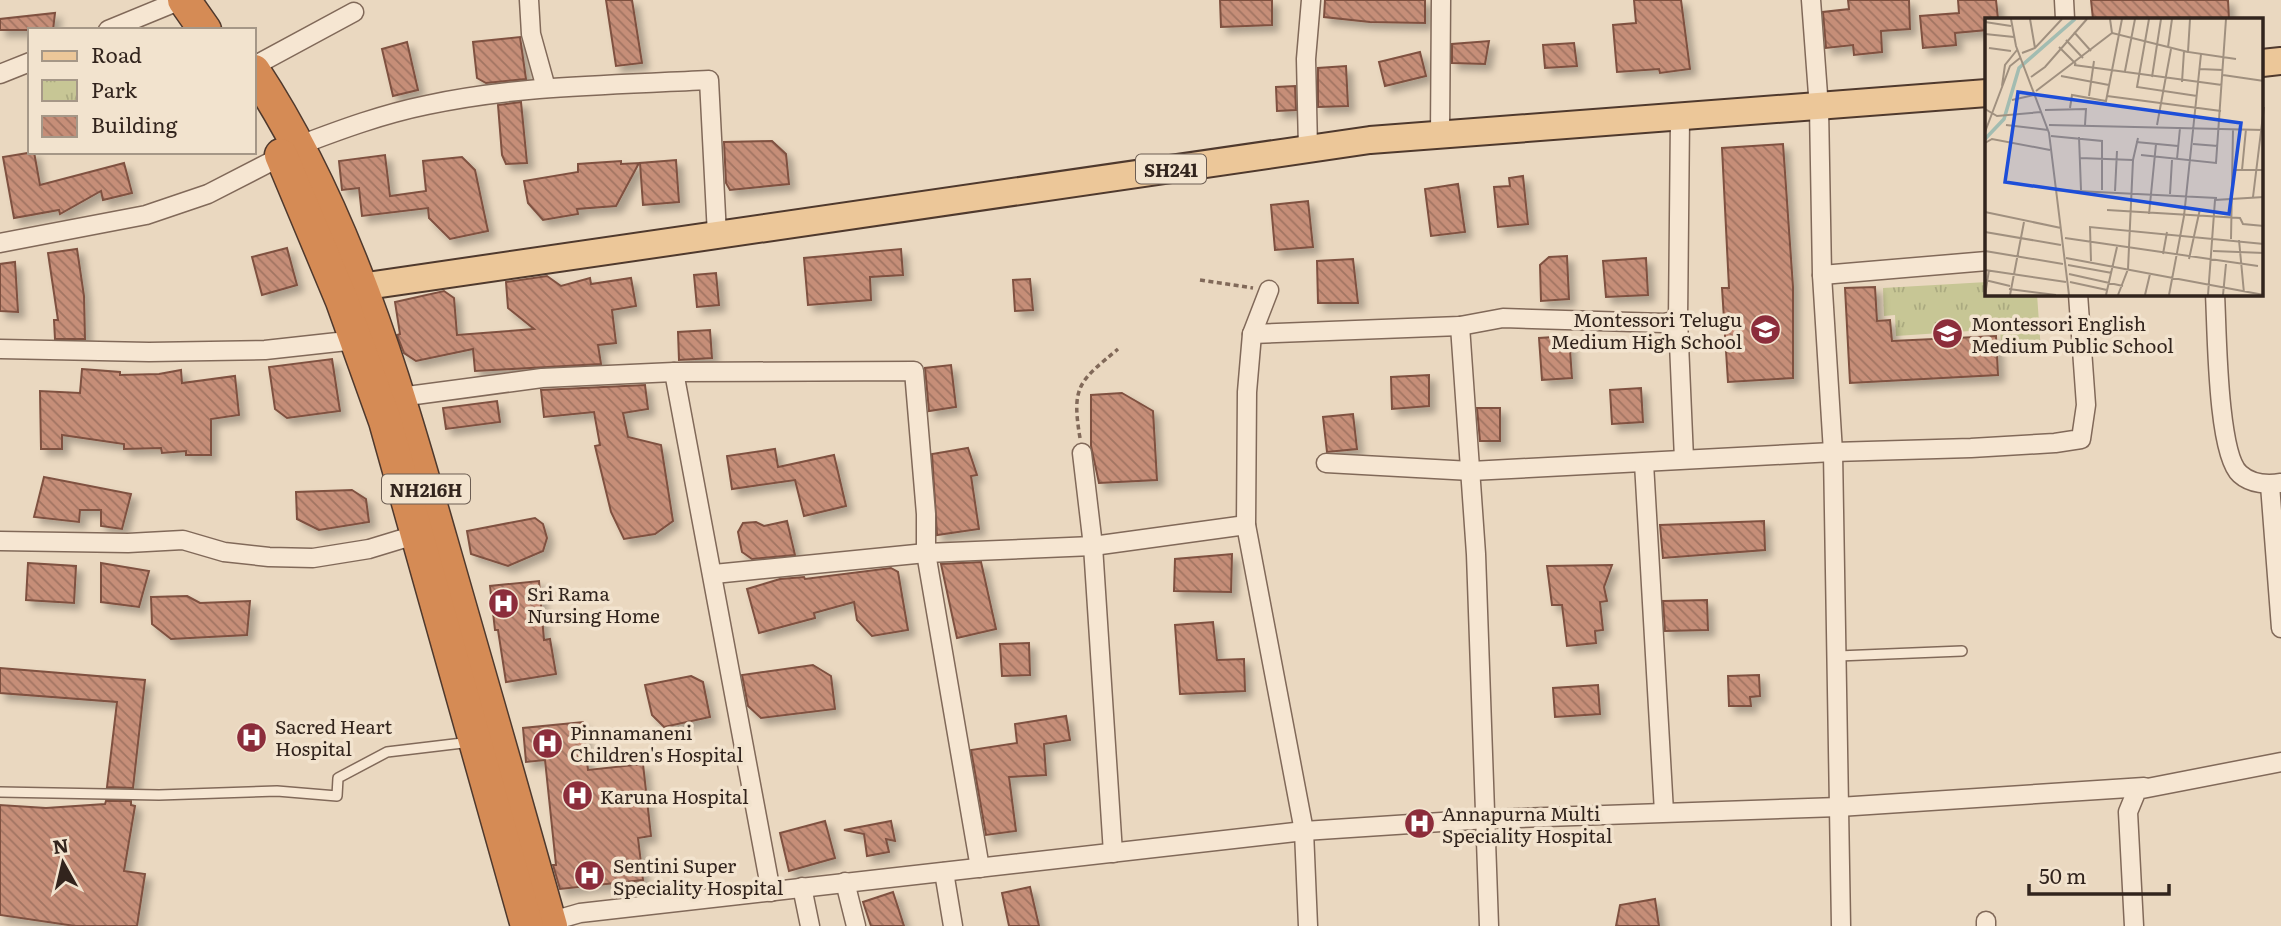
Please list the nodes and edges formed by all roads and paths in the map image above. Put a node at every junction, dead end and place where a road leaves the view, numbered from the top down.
1 (183, 0) edge
2 (206, 0) edge
3 (529, 0) edge
4 (1311, 0) edge
5 (1441, 0) edge
6 (1811, 0) edge
7 (2064, 0) edge
8 (354, 12) dead end
9 (2065, 18) edge
10 (113, 28) edge
11 (204, 28) edge
12 (225, 28) edge
13 (28, 63) edge
14 (256, 67) edge
15 (256, 72) edge
16 (0, 74) edge
17 (546, 88) junction
18 (1985, 93) edge
19 (256, 106) edge
20 (1819, 107) junction
21 (1680, 118) junction
22 (1440, 135) junction
23 (1308, 149) junction
24 (291, 150) junction
25 (717, 235) junction
26 (0, 243) edge
27 (1985, 261) edge
28 (1822, 275) junction
29 (1200, 280) dead end
30 (360, 286) junction
31 (1269, 290) joint
32 (2078, 296) edge
33 (2215, 296) edge
34 (1678, 320) junction
35 (1460, 326) junction
36 (1252, 334) junction
37 (356, 340) junction
38 (0, 349) edge
39 (1118, 349) dead end
40 (674, 372) junction
41 (400, 397) junction
42 (1833, 452) junction
43 (1082, 453) joint
44 (1684, 459) junction
45 (1326, 463) dead end
46 (1644, 463) junction
47 (1471, 471) junction
48 (2275, 484) edge
49 (1246, 525) junction
50 (415, 535) junction
51 (0, 541) edge
52 (1093, 546) junction
53 (926, 554) junction
54 (714, 574) junction
55 (2281, 628) edge
56 (1962, 651) dead end
57 (1838, 656) junction
58 (487, 743) junction
59 (2281, 762) edge
60 (2144, 787) junction
61 (0, 792) edge
62 (1839, 807) junction
63 (1664, 812) junction
64 (1487, 819) junction
65 (1304, 831) junction
66 (1114, 853) junction
67 (980, 868) junction
68 (944, 872) junction
69 (845, 882) junction
70 (802, 887) junction
71 (771, 892) junction
72 (539, 925) edge
73 (810, 926) edge
74 (856, 926) edge
75 (953, 926) edge
76 (1308, 926) edge
77 (1489, 926) edge
78 (1840, 926) edge
79 (2134, 926) edge

1 - 10 street
1 - 11 highway
2 - 12 highway
3 - 17 street
4 - 23 street
5 - 22 street
6 - 20 street
7 - 9 street
8 - 14 street
13 - 16 street
15 - 24 highway, NH216H
17 - 24 street
17 - 25 street
18 - 20 main road, SH241
19 - 24 highway, NH216H
20 - 21 main road, SH241
20 - 28 street
21 - 22 main road, SH241
21 - 34 street
22 - 23 main road, SH241
23 - 25 main road, SH241
24 - 26 street
24 - 30 highway, NH216H
24 - 37 highway, NH216H
25 - 30 main road, SH241
27 - 28 street
28 - 42 street
29 - 31 path
30 - 41 highway, NH216H
31 - 36 street
32 - 42 street
33 - 48 street
34 - 35 street
34 - 44 street
35 - 36 street
35 - 47 street
36 - 49 street
37 - 38 street
37 - 50 highway, NH216H
39 - 43 path
40 - 41 street
40 - 53 street
40 - 54 street
41 - 58 highway, NH216H
42 - 44 street
42 - 57 street
43 - 52 street
44 - 46 street
45 - 47 street
46 - 47 street
46 - 63 street
47 - 64 street
48 - 55 street
49 - 52 street
49 - 65 street
50 - 51 street
50 - 58 highway, NH216H
52 - 53 street
52 - 66 street
53 - 54 street
53 - 67 street
54 - 71 street
56 - 57 lane
57 - 62 street
58 - 61 lane
58 - 72 highway, NH216H
59 - 60 street
60 - 62 street
60 - 79 street
62 - 63 street
62 - 78 street
63 - 64 street
64 - 65 street
64 - 77 street
65 - 66 street
65 - 76 street
66 - 67 street
67 - 68 street
68 - 69 street
68 - 75 street
69 - 70 street
69 - 74 street
70 - 71 street
70 - 73 street
71 - 72 street

